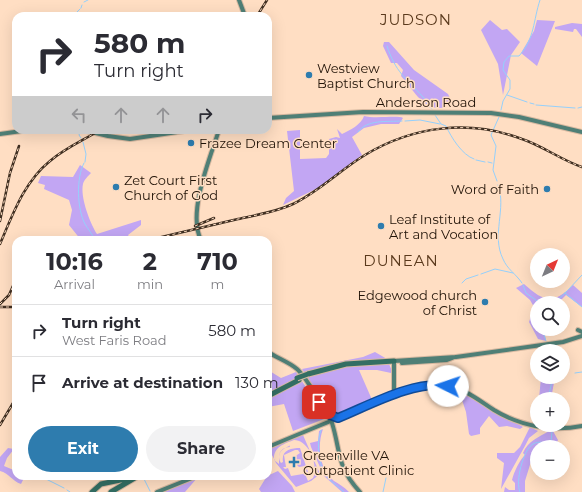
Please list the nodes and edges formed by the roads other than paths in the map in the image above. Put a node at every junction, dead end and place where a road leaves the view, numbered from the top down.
1 (239, 0) edge
2 (244, 12) edge
3 (272, 118) edge
4 (12, 132) edge
5 (582, 132) edge
6 (0, 134) edge
7 (98, 134) edge
8 (164, 134) edge
9 (217, 134) edge
10 (200, 236) edge
11 (581, 333) edge
12 (272, 354) edge
13 (394, 362) junction
14 (272, 393) edge
15 (394, 396) junction
16 (328, 414) junction
17 (338, 418) junction
18 (331, 421) junction
19 (324, 424) junction
20 (582, 426) edge
21 (333, 428) junction
22 (272, 445) edge
23 (121, 480) edge
24 (128, 480) edge
25 (128, 480) edge
26 (129, 480) edge
27 (186, 480) edge
28 (92, 492) edge
29 (107, 492) edge
30 (111, 492) edge
31 (117, 492) edge
32 (157, 492) edge
33 (360, 492) edge

1 - 2 main road
3 - 5 main road, Anderson Road
4 - 6 main road
7 - 8 main road
9 - 10 main road
11 - 13 main road
12 - 16 main road
13 - 14 highway, bridge
13 - 15 main road
15 - 17 main road
15 - 20 main road
16 - 17 main road
16 - 18 main road
16 - 19 main road
17 - 18 main road
17 - 21 main road
18 - 19 main road
18 - 21 main road
19 - 21 main road
19 - 22 main road
21 - 33 main road
23 - 28 highway
24 - 29 highway
25 - 30 highway
26 - 31 highway
27 - 32 main road

